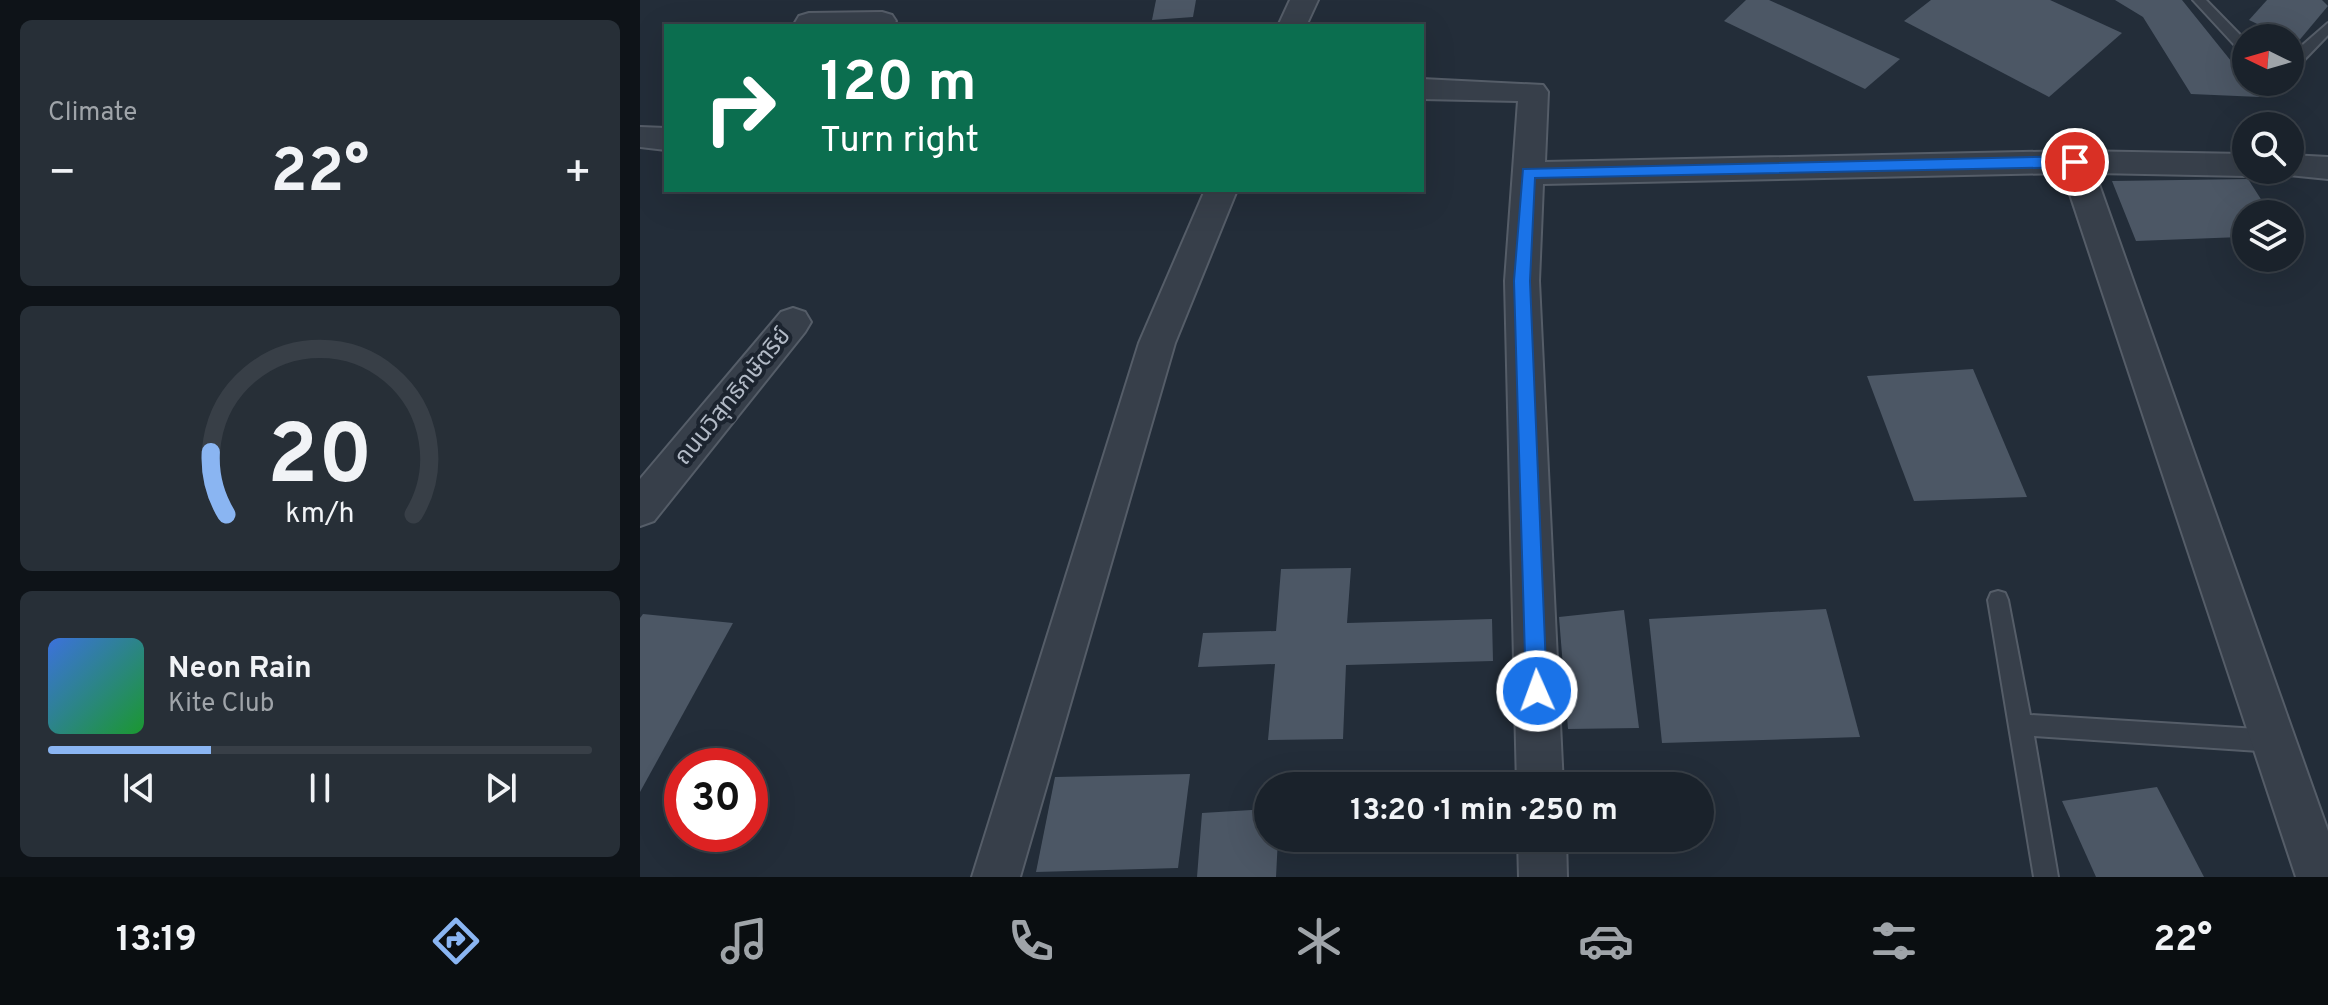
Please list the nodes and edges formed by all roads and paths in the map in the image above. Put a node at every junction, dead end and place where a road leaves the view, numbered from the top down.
1 (1304, 0) edge
2 (2199, 0) edge
3 (882, 21) dead end
4 (808, 24) edge
5 (1293, 24) edge
6 (2328, 27) edge
7 (2232, 34) edge
8 (2304, 52) edge
9 (1424, 89) edge
10 (640, 137) edge
11 (664, 139) edge
12 (2075, 162) junction
13 (2232, 165) edge
14 (2304, 167) edge
15 (2328, 168) edge
16 (1528, 173) junction
17 (1220, 192) edge
18 (793, 322) dead end
19 (640, 508) edge
20 (1998, 600) dead end
21 (2021, 725) junction
22 (2274, 741) junction
23 (1540, 772) edge
24 (1542, 852) edge
25 (996, 877) edge
26 (1543, 877) edge
27 (2046, 877) edge
28 (2320, 877) edge

1 - 5 street
2 - 7 lane
3 - 4 street
6 - 8 lane
9 - 16 street
10 - 11 street
12 - 13 street
12 - 16 street
12 - 22 street
14 - 15 street
16 - 23 street
17 - 25 street
18 - 19 street, ถนนวิสุทธิกษัตริย์
20 - 21 lane
21 - 22 lane
21 - 27 lane
22 - 28 street
24 - 26 street

